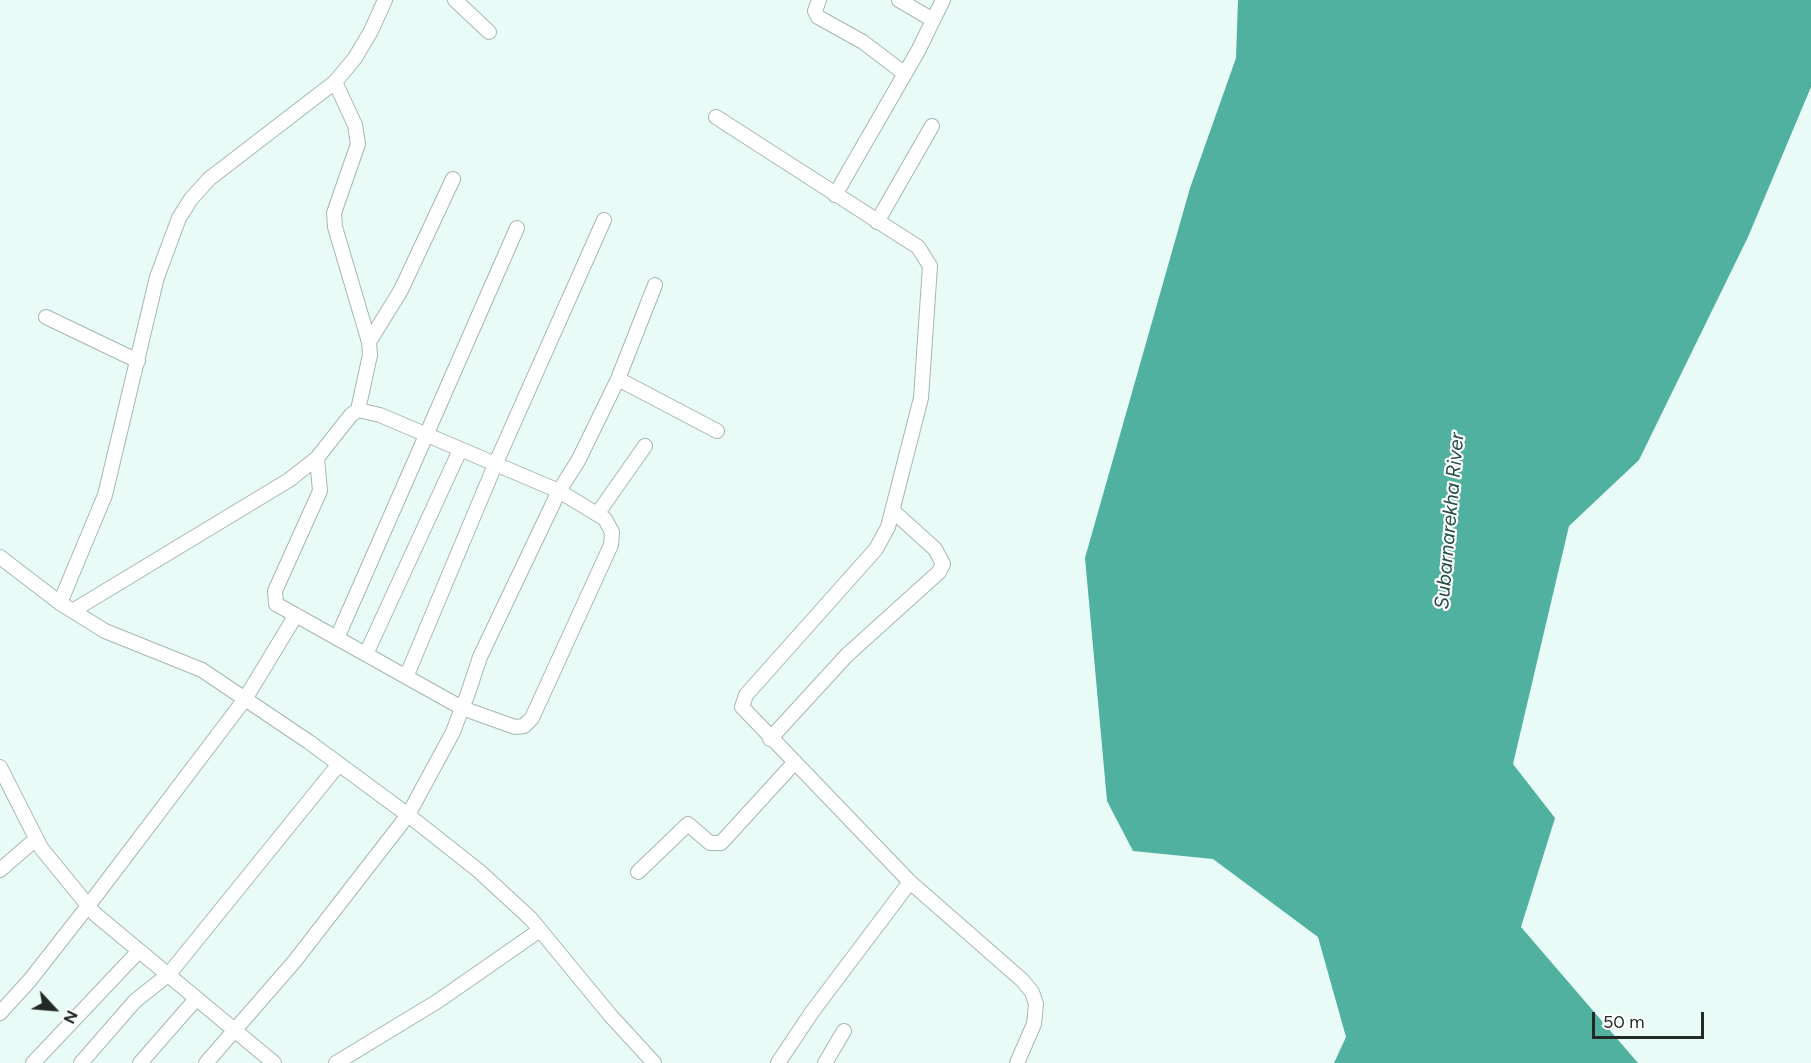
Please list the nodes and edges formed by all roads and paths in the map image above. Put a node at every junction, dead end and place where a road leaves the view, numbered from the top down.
1 (385, 0) edge
2 (455, 0) edge
3 (819, 0) edge
4 (898, 0) edge
5 (943, 0) edge
6 (933, 20) junction
7 (489, 32) dead end
8 (904, 74) junction
9 (335, 82) junction
10 (716, 117) dead end
11 (932, 126) dead end
12 (453, 178) dead end
13 (835, 195) junction
14 (604, 220) dead end
15 (878, 222) junction
16 (517, 228) dead end
17 (655, 285) dead end
18 (46, 317) dead end
19 (369, 342) junction
20 (138, 361) junction
21 (618, 379) junction
22 (358, 410) junction
23 (717, 431) dead end
24 (425, 435) junction
25 (645, 446) dead end
26 (460, 450) junction
27 (317, 458) junction
28 (495, 465) junction
29 (559, 491) junction
30 (893, 511) junction
31 (598, 513) junction
32 (0, 557) edge
33 (60, 603) junction
34 (74, 610) junction
35 (296, 615) junction
36 (338, 636) junction
37 (367, 652) junction
38 (407, 675) junction
39 (245, 699) junction
40 (462, 708) junction
41 (770, 739) junction
42 (795, 762) junction
43 (339, 764) junction
44 (0, 770) edge
45 (408, 815) junction
46 (36, 839) junction
47 (0, 870) edge
48 (638, 872) dead end
49 (910, 882) junction
50 (88, 906) junction
51 (540, 930) junction
52 (138, 952) junction
53 (169, 974) junction
54 (196, 999) junction
55 (0, 1012) edge
56 (234, 1031) junction
57 (844, 1031) dead end
58 (33, 1063) edge
59 (81, 1063) edge
60 (140, 1063) edge
61 (206, 1063) edge
62 (273, 1063) edge
63 (336, 1063) edge
64 (654, 1063) edge
65 (778, 1063) edge
66 (825, 1063) edge
67 (1017, 1063) edge

1 - 9 street
2 - 7 street
3 - 8 street
4 - 6 street
5 - 6 street
6 - 8 street
8 - 13 street
9 - 19 street
9 - 20 street
10 - 13 street
11 - 15 street
12 - 19 street
13 - 15 street
14 - 28 street
15 - 30 street
16 - 24 street
17 - 21 street
18 - 20 street
19 - 22 street
20 - 33 street
21 - 23 street
21 - 29 street
22 - 24 street
22 - 27 street
24 - 26 street
24 - 36 street
25 - 31 street
26 - 28 street
26 - 37 street
27 - 34 street
27 - 35 street
28 - 29 street
28 - 38 street
29 - 31 street
29 - 40 street
30 - 41 street
30 - 41 street
31 - 40 street
32 - 33 street
33 - 34 street
34 - 39 street
35 - 36 street
35 - 39 street
36 - 37 street
37 - 38 street
38 - 40 street
39 - 43 street
39 - 50 street
40 - 45 street
41 - 42 street
42 - 48 street
42 - 49 street
43 - 45 street
43 - 53 street
44 - 46 street
45 - 51 street
45 - 56 street
46 - 47 street
46 - 50 street
49 - 65 street
49 - 67 street
50 - 52 street
50 - 55 street
51 - 63 street
51 - 64 street
52 - 53 street
52 - 58 street
53 - 54 street
53 - 59 street
54 - 56 street
54 - 60 street
56 - 61 street
56 - 62 street
57 - 66 street

